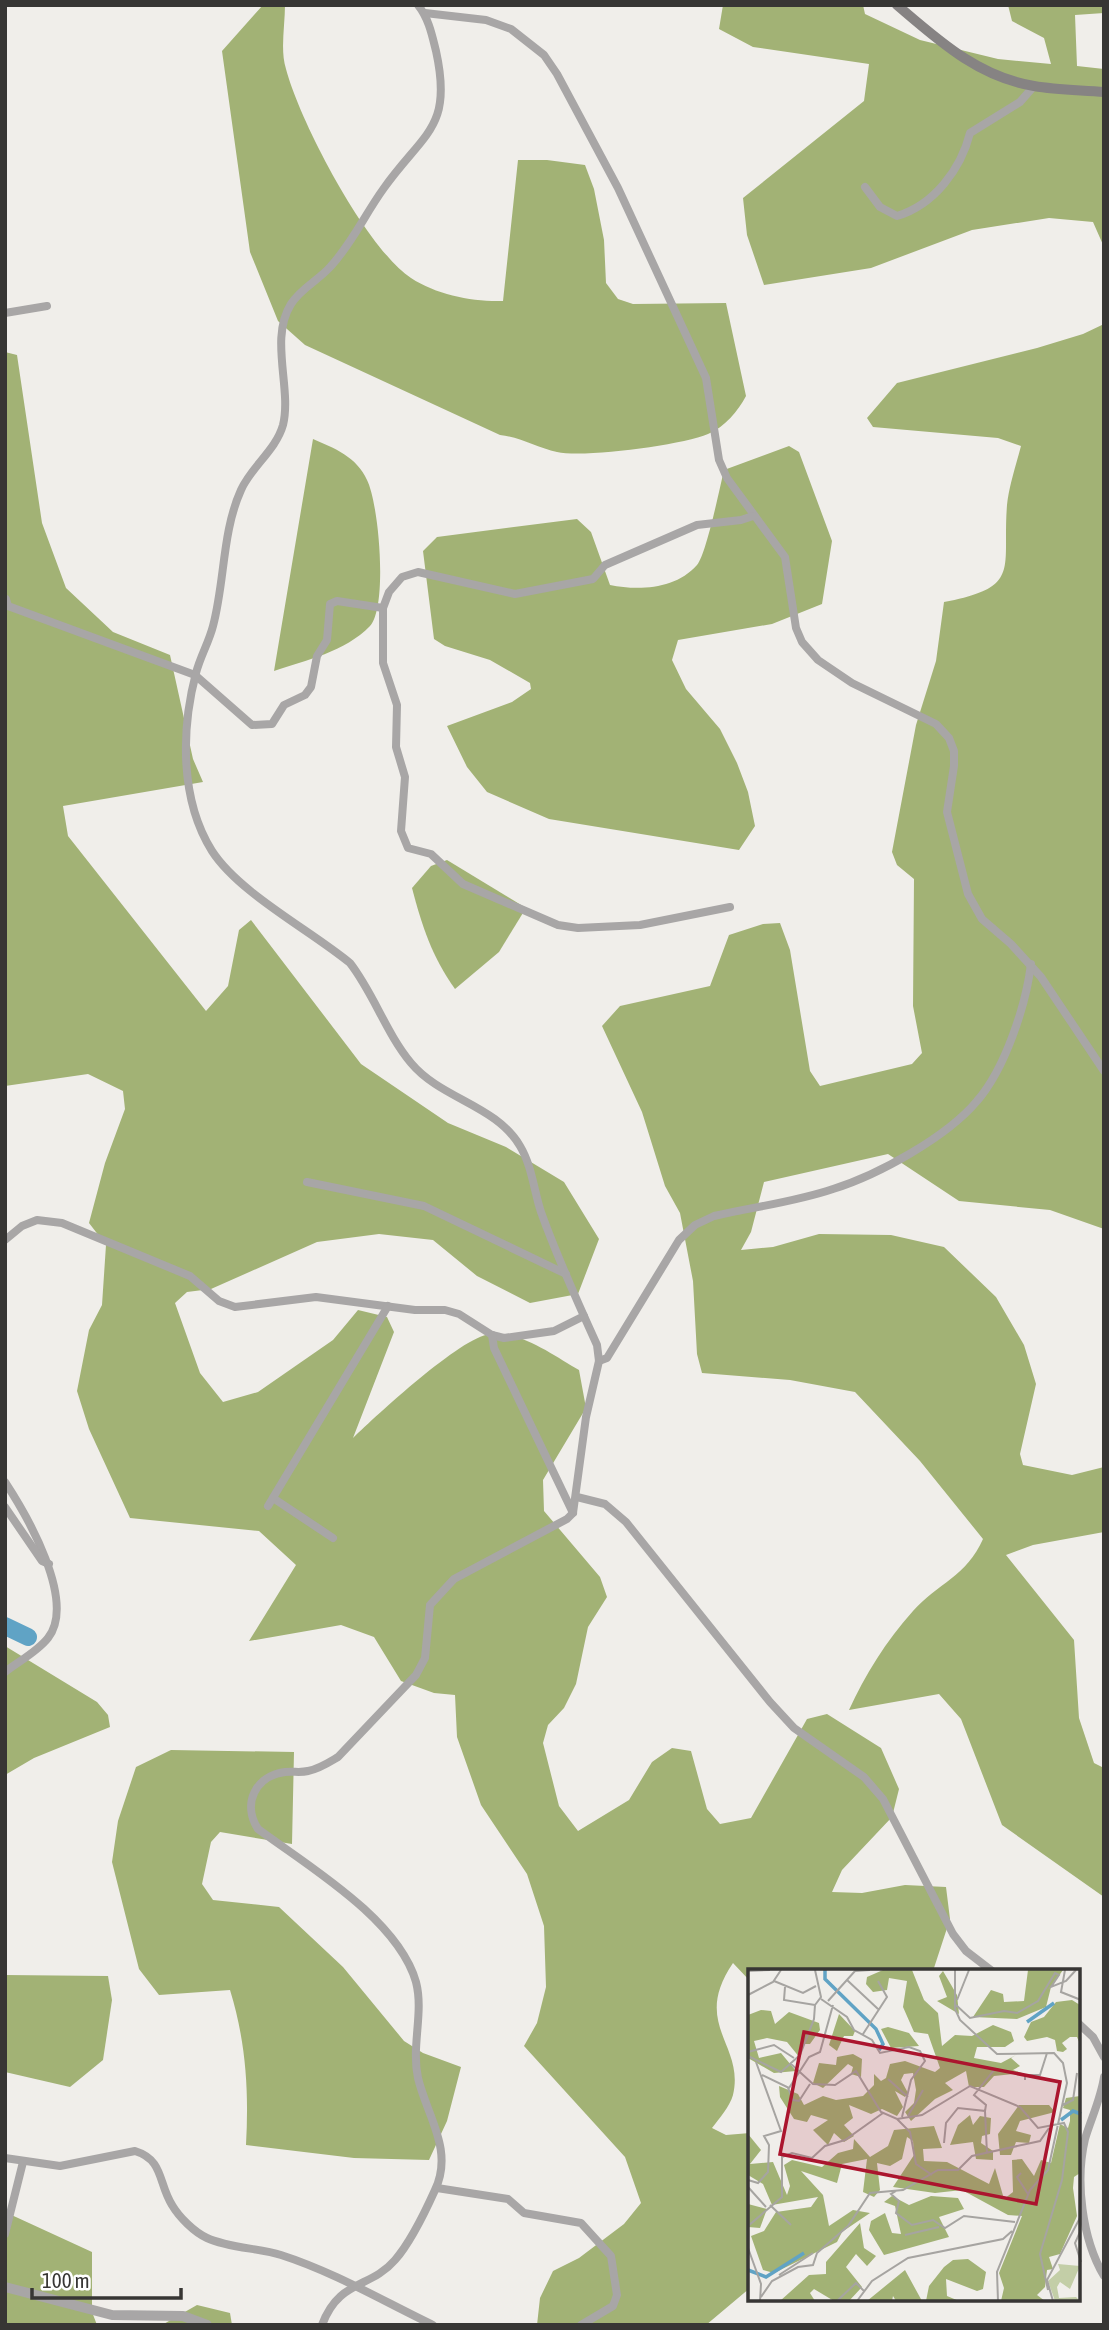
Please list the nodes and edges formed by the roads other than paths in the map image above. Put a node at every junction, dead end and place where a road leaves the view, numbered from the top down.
1 (418, 5) edge
2 (897, 5) edge
3 (425, 13) junction
4 (1034, 86) junction
5 (1104, 92) edge
6 (865, 187) dead end
7 (47, 306) dead end
8 (5, 313) edge
9 (753, 516) junction
10 (6, 599) edge
11 (383, 608) junction
12 (195, 675) junction
13 (730, 907) dead end
14 (1031, 964) junction
15 (1104, 1071) edge
16 (307, 1182) dead end
17 (5, 1240) edge
18 (566, 1274) junction
19 (388, 1306) junction
20 (584, 1316) junction
21 (492, 1335) junction
22 (600, 1361) junction
23 (5, 1482) edge
24 (577, 1497) junction
25 (5, 1507) edge
26 (573, 1513) junction
27 (333, 1538) dead end
28 (49, 1564) junction
29 (5, 1672) edge
30 (989, 1969) edge
31 (1081, 2026) edge
32 (1104, 2057) edge
33 (1104, 2077) edge
34 (5, 2158) edge
35 (23, 2161) junction
36 (437, 2188) junction
37 (5, 2234) edge
38 (1104, 2276) edge
39 (351, 2286) junction
40 (5, 2287) edge
41 (207, 2325) edge
42 (322, 2325) edge
43 (433, 2325) edge
44 (581, 2325) edge

1 - 3 street
2 - 4 main road
3 - 9 street
3 - 12 street
4 - 5 main road
4 - 6 street
7 - 8 street
9 - 11 street
9 - 14 street
10 - 12 street
11 - 12 street
11 - 13 street
12 - 18 street
14 - 15 street
14 - 22 street
16 - 18 street
17 - 19 street
18 - 20 street
19 - 21 street
19 - 27 street
20 - 21 street
20 - 22 street
21 - 26 street
22 - 24 street
23 - 28 street
24 - 26 street
24 - 30 street
25 - 28 street
26 - 36 street
28 - 29 street
31 - 32 street
33 - 38 street
34 - 35 street
35 - 37 street
35 - 39 street
36 - 39 street
36 - 44 street
39 - 42 street
39 - 43 street
40 - 41 street

